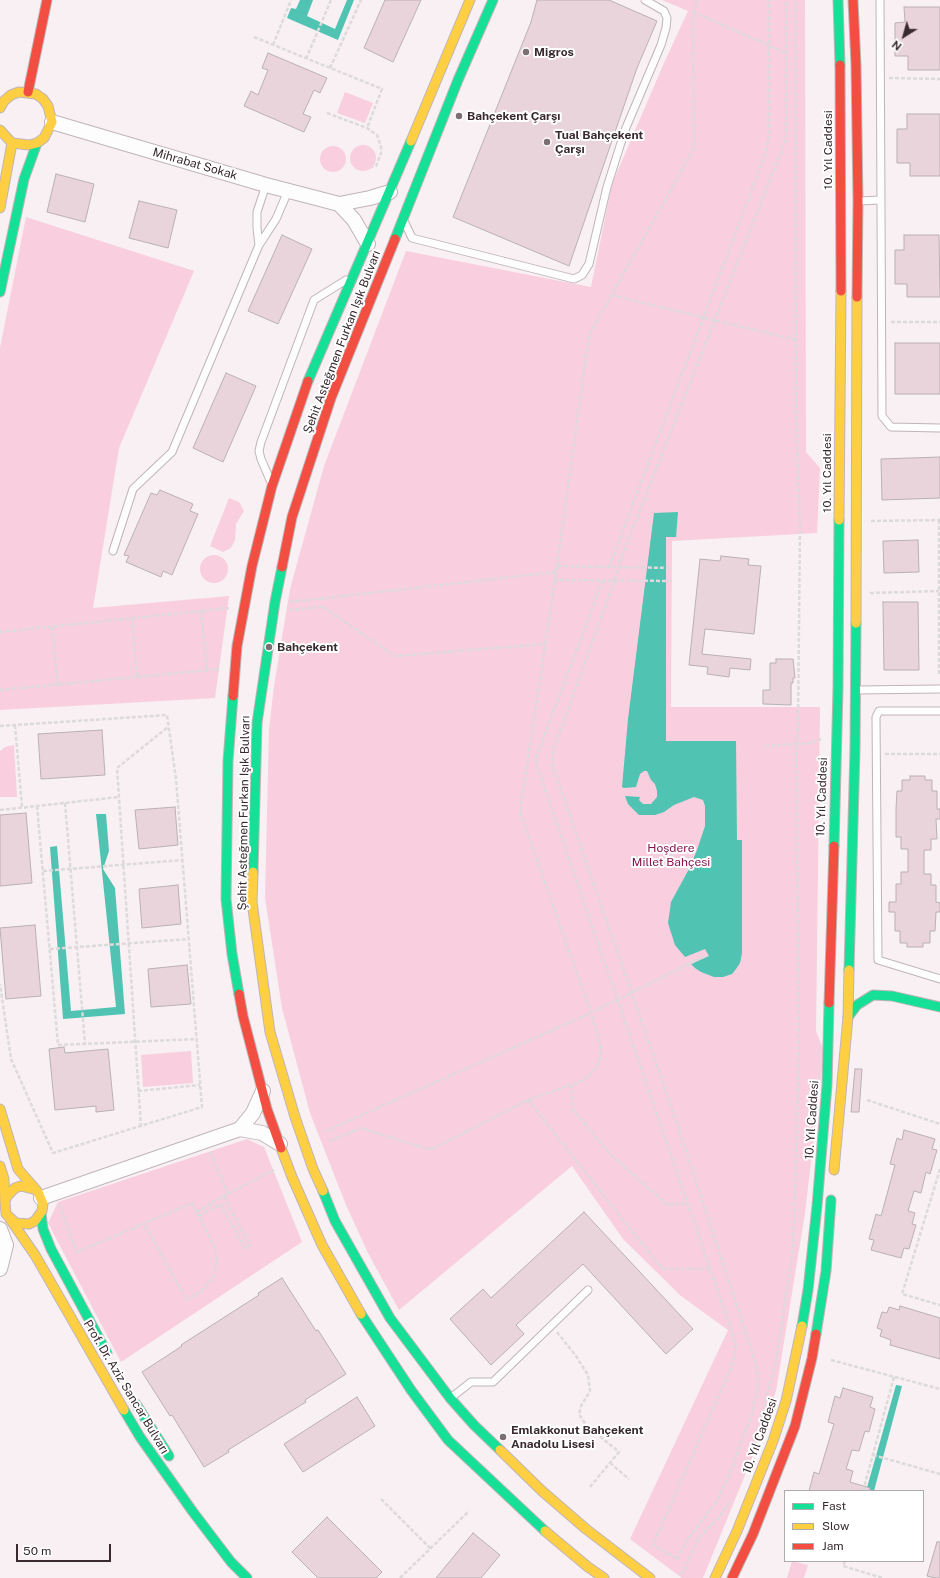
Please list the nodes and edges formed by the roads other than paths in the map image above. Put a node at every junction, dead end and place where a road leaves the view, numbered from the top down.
1 (47, 0) edge
2 (470, 0) edge
3 (493, 0) edge
4 (645, 0) edge
5 (838, 0) edge
6 (853, 0) edge
7 (880, 0) edge
8 (6, 92) edge
9 (28, 92) junction
10 (0, 108) edge
11 (52, 122) junction
12 (0, 130) edge
13 (12, 143) junction
14 (38, 143) junction
15 (266, 185) junction
16 (288, 190) junction
17 (390, 192) junction
18 (880, 200) junction
19 (858, 201) junction
20 (339, 204) junction
21 (0, 208) edge
22 (392, 213) junction
23 (368, 244) junction
24 (259, 245) junction
25 (355, 275) junction
26 (0, 292) edge
27 (940, 428) edge
28 (272, 486) junction
29 (849, 528) junction
30 (864, 542) dead end
31 (112, 551) dead end
32 (847, 689) junction
33 (940, 689) edge
34 (940, 711) edge
35 (940, 979) edge
36 (871, 985) dead end
37 (892, 996) junction
38 (940, 1007) edge
39 (848, 1017) junction
40 (263, 1091) junction
41 (0, 1108) edge
42 (240, 1129) junction
43 (280, 1144) junction
44 (0, 1166) edge
45 (37, 1193) junction
46 (5, 1213) edge
47 (41, 1214) junction
48 (0, 1229) edge
49 (0, 1268) edge
50 (588, 1290) dead end
51 (110, 1359) dead end
52 (129, 1393) dead end
53 (450, 1398) junction
54 (175, 1464) dead end
55 (247, 1578) edge
56 (604, 1578) edge
57 (650, 1578) edge
58 (715, 1578) edge
59 (732, 1578) edge

1 - 9 street
2 - 17 street, Şehit Asteğmen Furkan Işık Bulvarı
3 - 22 street, Şehit Asteğmen Furkan Işık Bulvarı
4 - 22 lane
5 - 29 street, 10. Yıl Caddesi
6 - 19 street, 10. Yıl Caddesi
7 - 18 lane
8 - 9 street
8 - 10 street
9 - 11 street
11 - 14 street
11 - 15 street, Mihrabat Sokak
12 - 13 street
13 - 14 street
13 - 21 street
14 - 26 street
15 - 16 street, Mihrabat Sokak
15 - 24 lane
16 - 20 street, Mihrabat Sokak
16 - 24 lane
17 - 20 street
17 - 22 street, Şehit Asteğmen Furkan Işık Bulvarı
18 - 19 lane
18 - 27 lane
19 - 29 street, 10. Yıl Caddesi
20 - 23 street
22 - 23 street, Şehit Asteğmen Furkan Işık Bulvarı
22 - 53 street, Şehit Asteğmen Furkan Işık Bulvarı
23 - 25 street, Şehit Asteğmen Furkan Işık Bulvarı
24 - 31 lane
25 - 28 street, Şehit Asteğmen Furkan Işık Bulvarı
25 - 28 lane
28 - 40 street, Şehit Asteğmen Furkan Işık Bulvarı
29 - 30 lane
29 - 32 street, 10. Yıl Caddesi
29 - 32 street, 10. Yıl Caddesi
32 - 33 lane
32 - 39 street, 10. Yıl Caddesi
32 - 58 street, 10. Yıl Caddesi
34 - 35 lane
36 - 37 street
37 - 38 street
37 - 39 street
39 - 59 street, 10. Yıl Caddesi
40 - 42 street
40 - 43 street, Şehit Asteğmen Furkan Işık Bulvarı
41 - 45 street
42 - 43 street
42 - 45 street
43 - 56 street, Şehit Asteğmen Furkan Işık Bulvarı
44 - 46 street
45 - 46 street
45 - 47 street
46 - 47 street
46 - 55 street, Prof. Dr. Aziz Sancar Bulvarı
47 - 51 street, Prof. Dr. Aziz Sancar Bulvarı
48 - 49 street
50 - 53 lane
52 - 54 street, Prof. Dr. Aziz Sancar Bulvarı
53 - 57 street, Şehit Asteğmen Furkan Işık Bulvarı

